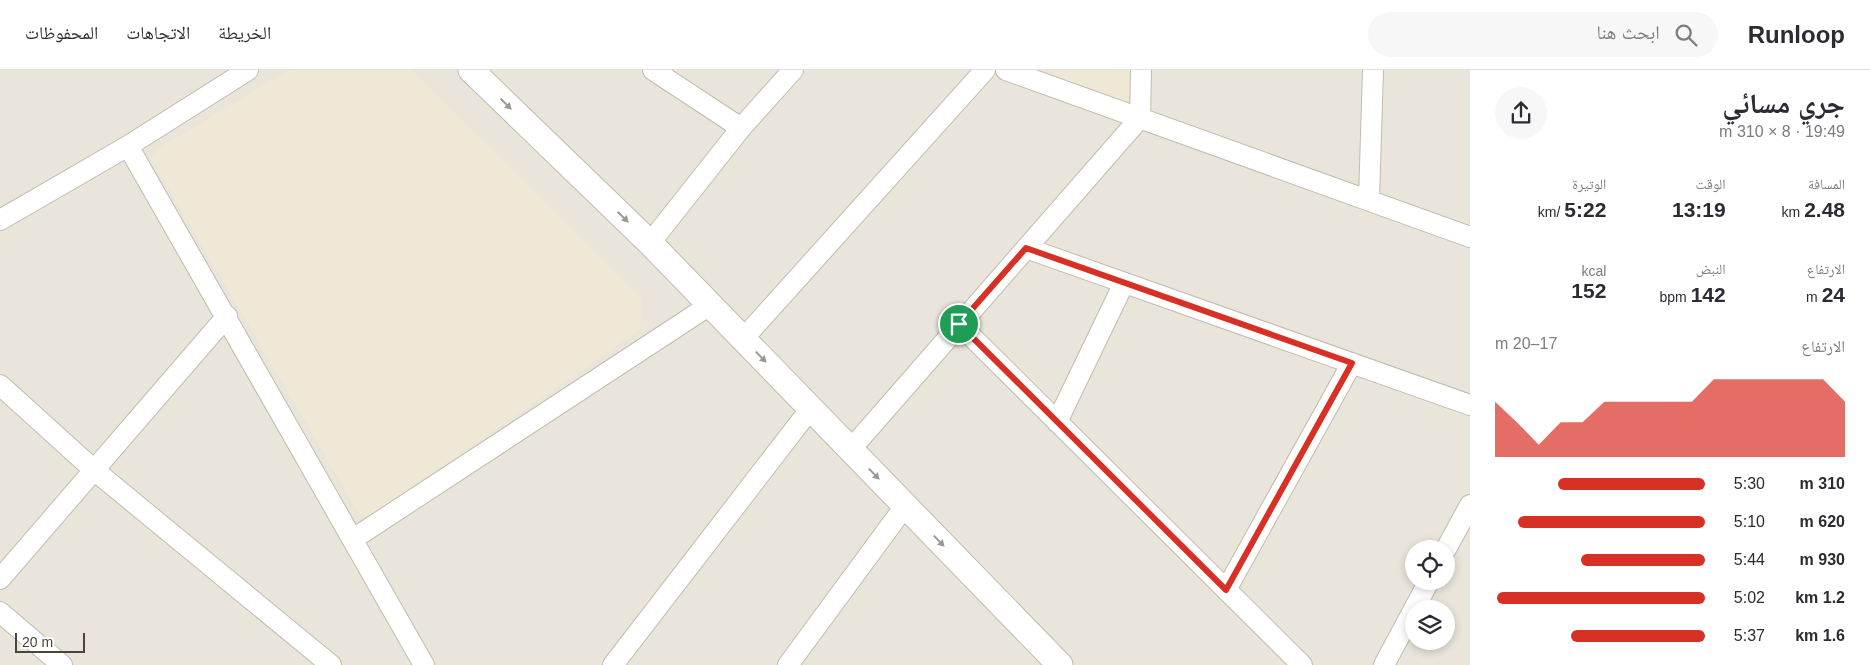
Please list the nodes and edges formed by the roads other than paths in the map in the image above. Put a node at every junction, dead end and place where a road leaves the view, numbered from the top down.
1 (248, 70) edge
2 (471, 70) edge
3 (653, 70) edge
4 (793, 70) edge
5 (985, 70) edge
6 (1006, 70) edge
7 (1141, 70) edge
8 (1373, 70) edge
9 (1140, 118) junction
10 (741, 128) junction
11 (128, 146) junction
12 (1369, 200) junction
13 (0, 220) edge
14 (1470, 237) edge
15 (650, 243) junction
16 (1026, 248) junction
17 (1124, 283) junction
18 (710, 305) junction
19 (227, 316) junction
20 (959, 324) junction
21 (743, 339) junction
22 (1352, 363) junction
23 (0, 385) edge
24 (1470, 405) edge
25 (811, 408) junction
26 (1057, 422) junction
27 (851, 449) junction
28 (94, 470) junction
29 (1470, 505) edge
30 (905, 506) junction
31 (353, 539) junction
32 (1451, 540) edge
33 (0, 579) edge
34 (1226, 590) junction
35 (0, 612) edge
36 (1405, 626) edge
37 (62, 665) edge
38 (331, 665) edge
39 (424, 665) edge
40 (613, 665) edge
41 (788, 665) edge
42 (1060, 665) edge
43 (1302, 665) edge
44 (1384, 665) edge

1 - 11 street
2 -> 15 street
3 - 10 street
4 - 10 street
5 - 21 street
6 - 9 street
7 - 9 street
8 - 12 street
9 - 12 street
9 - 16 street
10 - 15 street
11 - 13 street
11 - 19 street
12 - 14 street
15 - 18 street
16 - 17 street
16 - 20 street
17 - 22 street
17 - 26 street
18 - 21 street
18 - 31 street
19 - 28 street
19 - 31 street
20 - 26 street
20 - 27 street
21 -> 25 street
22 - 24 street
22 - 34 street
23 - 28 street
25 - 27 street
25 - 40 street
26 - 34 street
27 -> 30 street
28 - 33 street
28 - 38 street
29 - 32 street
30 - 41 street
30 -> 42 street
31 - 39 street
34 - 43 street
35 - 37 street
36 - 44 street

